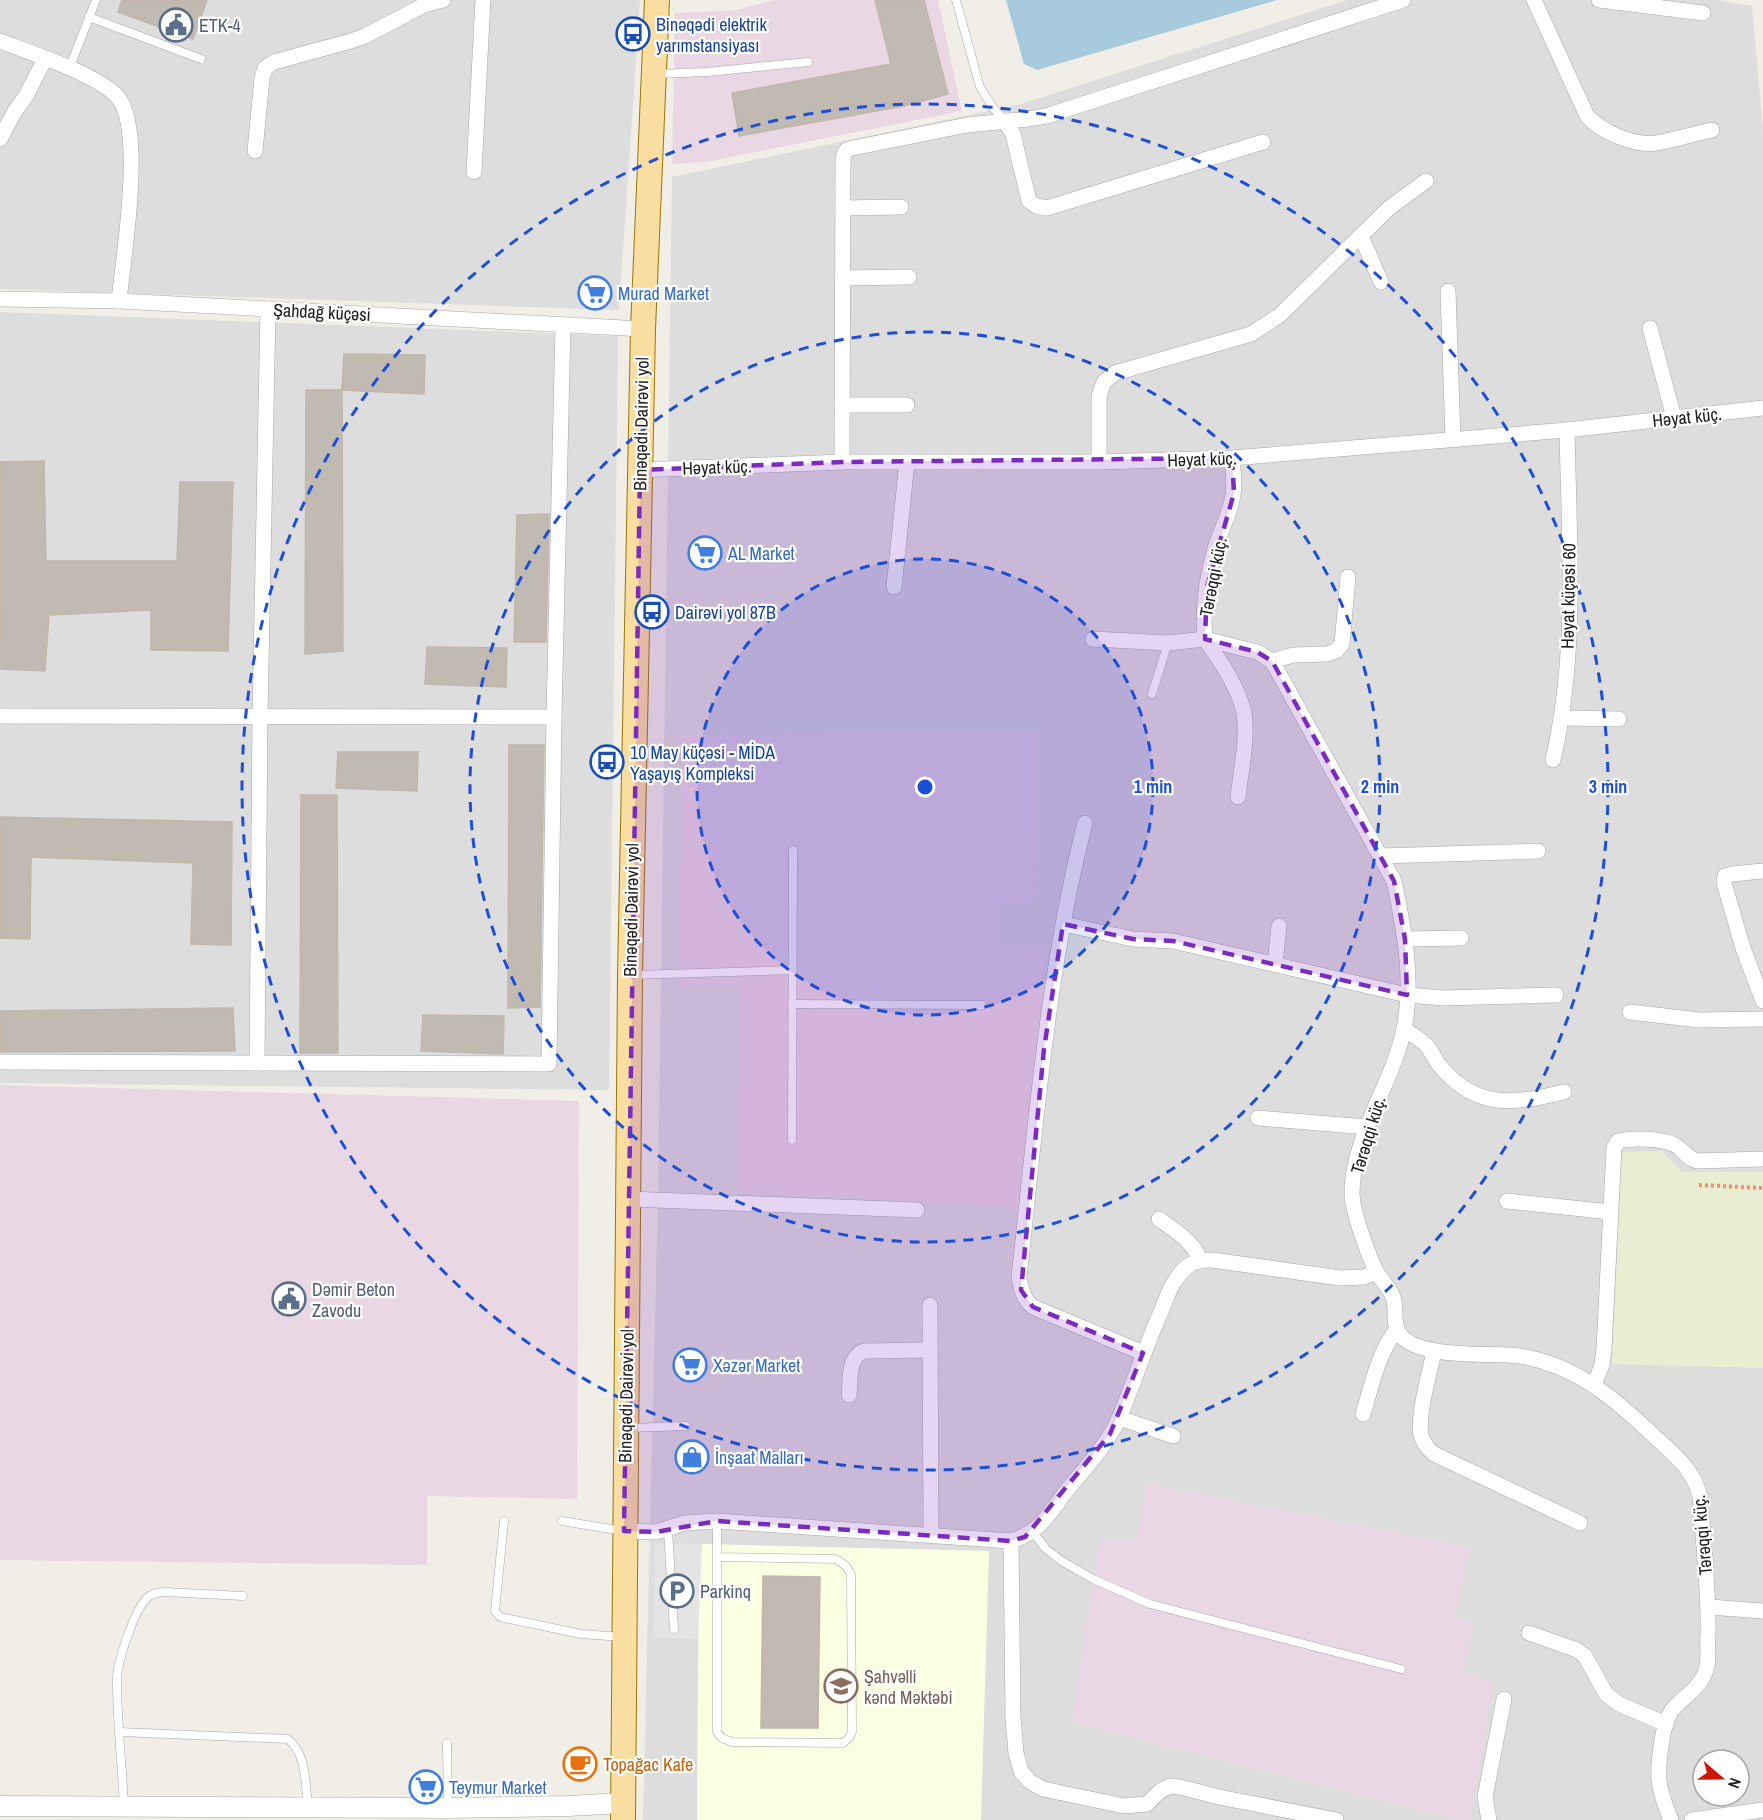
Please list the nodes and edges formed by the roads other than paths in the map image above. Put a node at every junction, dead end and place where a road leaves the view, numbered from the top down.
1 (96, 0) edge
2 (443, 0) edge
3 (483, 0) edge
4 (657, 0) edge
5 (956, 0) edge
6 (1403, 0) edge
7 (1534, 0) edge
8 (1599, 0) edge
9 (1703, 13) dead end
10 (89, 17) junction
11 (0, 42) edge
12 (45, 59) junction
13 (201, 59) dead end
14 (808, 62) dead end
15 (69, 69) junction
16 (653, 74) junction
17 (1005, 121) junction
18 (1712, 129) dead end
19 (0, 139) edge
20 (1263, 142) dead end
21 (255, 151) dead end
22 (474, 172) dead end
23 (1426, 181) dead end
24 (902, 207) dead end
25 (843, 208) junction
26 (1361, 236) junction
27 (909, 277) dead end
28 (843, 278) junction
29 (1381, 282) dead end
30 (1448, 291) dead end
31 (0, 299) edge
32 (119, 301) junction
33 (268, 309) junction
34 (563, 325) junction
35 (1650, 328) dead end
36 (643, 329) junction
37 (842, 405) junction
38 (907, 405) dead end
39 (1763, 408) edge
40 (1674, 418) junction
41 (1567, 430) junction
42 (1453, 440) junction
43 (1232, 458) junction
44 (842, 462) junction
45 (907, 462) junction
46 (1099, 462) junction
47 (640, 470) junction
48 (1348, 577) dead end
49 (894, 587) dead end
50 (1093, 639) dead end
51 (1205, 639) junction
52 (1168, 643) junction
53 (1272, 661) junction
54 (1152, 694) dead end
55 (0, 716) edge
56 (260, 716) junction
57 (554, 717) junction
58 (1563, 718) junction
59 (1619, 719) dead end
60 (1553, 760) dead end
61 (1238, 797) dead end
62 (1085, 823) dead end
63 (793, 850) dead end
64 (1538, 851) dead end
65 (1381, 856) junction
66 (1763, 871) edge
67 (1063, 924) junction
68 (1279, 926) dead end
69 (1461, 938) dead end
70 (1405, 939) junction
71 (1275, 964) junction
72 (793, 970) junction
73 (630, 975) junction
74 (1407, 995) junction
75 (1556, 995) dead end
76 (1763, 1001) edge
77 (792, 1004) junction
78 (982, 1005) dead end
79 (1630, 1012) dead end
80 (1763, 1019) edge
81 (1404, 1029) junction
82 (0, 1062) edge
83 (257, 1063) junction
84 (1564, 1092) dead end
85 (1258, 1118) dead end
86 (1367, 1127) junction
87 (792, 1140) dead end
88 (1763, 1159) edge
89 (629, 1199) junction
90 (1507, 1201) dead end
91 (917, 1210) dead end
92 (1610, 1212) junction
93 (1159, 1219) dead end
94 (1200, 1259) junction
95 (1377, 1272) junction
96 (930, 1305) dead end
97 (1397, 1329) junction
98 (930, 1350) junction
99 (1434, 1351) junction
100 (1143, 1353) junction
101 (1594, 1384) junction
102 (849, 1395) dead end
103 (1363, 1414) dead end
104 (1119, 1418) junction
105 (686, 1426) dead end
106 (626, 1428) junction
107 (1173, 1436) dead end
108 (504, 1521) dead end
109 (562, 1521) dead end
110 (717, 1521) junction
111 (1581, 1523) dead end
112 (668, 1530) junction
113 (624, 1531) junction
114 (1033, 1532) junction
115 (931, 1534) junction
116 (1011, 1540) junction
117 (718, 1557) junction
118 (243, 1596) dead end
119 (1708, 1607) junction
120 (1763, 1611) edge
121 (674, 1629) dead end
122 (1529, 1633) dead end
123 (624, 1638) junction
124 (1401, 1669) dead end
125 (1504, 1699) dead end
126 (1666, 1724) junction
127 (120, 1732) junction
128 (447, 1743) dead end
129 (0, 1806) edge
130 (308, 1807) junction
131 (124, 1808) junction
132 (448, 1808) junction
133 (1763, 1810) edge
134 (623, 1811) edge
135 (1336, 1820) edge
136 (1489, 1820) edge
137 (1671, 1820) edge
138 (1692, 1820) edge

1 - 10 lane
2 - 21 street
3 - 22 street
4 - 16 main road, Binəqədi Dairəvi yol
5 - 17 lane
6 - 17 street
7 - 18 street
8 - 9 street
10 - 13 lane
10 - 15 lane
11 - 12 street
12 - 15 street
12 - 19 street
14 - 16 lane
15 - 32 street
16 - 36 main road, Binəqədi Dairəvi yol
17 - 20 street
17 - 25 street
23 - 26 street
24 - 25 street
25 - 28 street
26 - 29 street
26 - 46 street
27 - 28 street
28 - 37 street
30 - 42 street
31 - 32 street, Şahdağ küçəsi
32 - 33 street, Şahdağ küçəsi
33 - 34 street, Şahdağ küçəsi
33 - 56 street
34 - 36 street, Şahdağ küçəsi
34 - 57 street
35 - 40 street
36 - 47 main road, Binəqədi Dairəvi yol
37 - 38 street
37 - 44 street
39 - 40 street, Həyat küç.
40 - 41 street, Həyat küç.
41 - 42 street, Həyat küç.
41 - 58 street, Həyat küçəsi 60
42 - 43 street, Həyat küç.
43 - 46 street, Həyat küç.
43 - 51 street, Tərəqqi küç.
44 - 45 street, Həyat küç.
44 - 47 street, Həyat küç.
45 - 46 street, Həyat küç.
45 - 49 street
47 - 73 main road, Binəqədi Dairəvi yol
48 - 53 street
50 - 52 street
51 - 52 street
51 - 53 street, Tərəqqi küç.
51 - 61 street
52 - 54 lane
53 - 65 street, Tərəqqi küç.
55 - 56 street
56 - 57 street
56 - 83 street
57 - 83 street
58 - 59 street
58 - 60 street, Həyat küçəsi 60
62 - 67 street
63 - 72 lane
64 - 65 street
65 - 70 street, Tərəqqi küç.
66 - 76 street
67 - 71 street
67 - 100 street
68 - 71 street
69 - 70 street
70 - 74 street, Tərəqqi küç.
71 - 74 street
72 - 73 lane
72 - 77 lane
73 - 89 main road, Binəqədi Dairəvi yol
74 - 75 street
74 - 81 street, Tərəqqi küç.
77 - 78 lane
77 - 87 lane
79 - 80 street
81 - 84 street
81 - 86 street, Tərəqqi küç.
82 - 83 street
85 - 86 street
86 - 95 street, Tərəqqi küç.
88 - 92 street
89 - 91 street
89 - 106 main road, Binəqədi Dairəvi yol
90 - 92 street
92 - 101 street
93 - 94 street
94 - 95 street
94 - 100 street
95 - 97 street, Tərəqqi küç.
96 - 98 street
97 - 99 street, Tərəqqi küç.
97 - 103 street
98 - 102 street
98 - 115 street
99 - 101 street, Tərəqqi küç.
99 - 111 street
100 - 104 street
101 - 119 street, Tərəqqi küç.
104 - 107 street
104 - 114 street
105 - 106 lane
106 - 113 main road, Binəqədi Dairəvi yol
108 - 123 lane
109 - 113 lane
110 - 112 street
110 - 115 street
110 - 117 lane
112 - 113 street
112 - 121 lane
113 - 123 main road, Binəqədi Dairəvi yol
114 - 116 street
114 - 124 lane
115 - 116 street
116 - 135 street
117 - 117 lane
118 - 127 lane
119 - 120 street
119 - 126 street, Tərəqqi küç.
122 - 126 street
123 - 134 main road, Binəqədi Dairəvi yol
125 - 136 street
126 - 137 street, Tərəqqi küç.
127 - 130 lane
127 - 131 lane
128 - 132 lane
129 - 131 street
130 - 131 street
130 - 132 street
132 - 134 street
133 - 138 street

